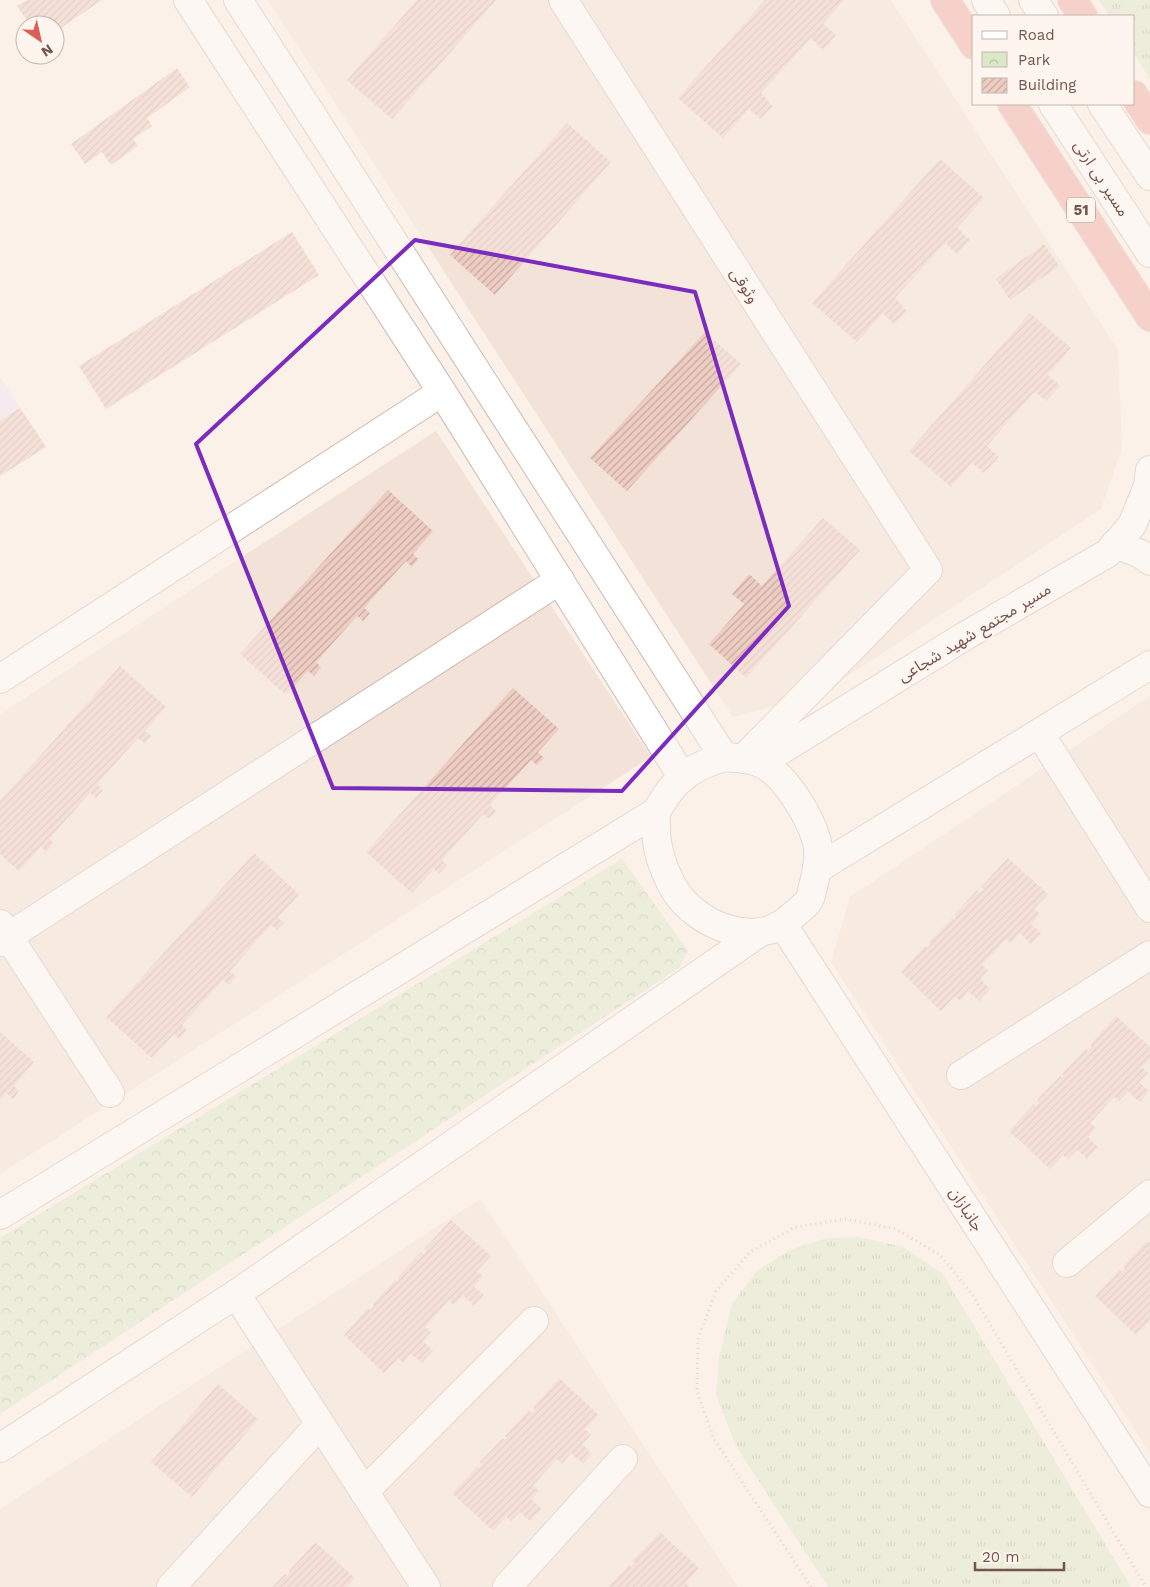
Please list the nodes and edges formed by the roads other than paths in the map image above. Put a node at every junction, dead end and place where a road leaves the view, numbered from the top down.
1 (188, 0) edge
2 (238, 0) edge
3 (563, 0) edge
4 (944, 0) edge
5 (986, 0) edge
6 (1033, 0) edge
7 (1072, 0) edge
8 (995, 15) edge
9 (1043, 15) edge
10 (1082, 15) edge
11 (972, 42) edge
12 (1135, 97) edge
13 (1013, 105) edge
14 (1054, 105) edge
15 (1103, 105) edge
16 (1150, 120) edge
17 (1150, 176) edge
18 (1150, 253) edge
19 (1150, 317) edge
20 (442, 392) junction
21 (1150, 470) edge
22 (1115, 544) junction
23 (1150, 561) edge
24 (560, 580) junction
25 (1150, 665) edge
26 (0, 679) edge
27 (1040, 734) junction
28 (742, 759) junction
29 (682, 778) junction
30 (656, 812) junction
31 (817, 869) junction
32 (1150, 908) edge
33 (771, 929) junction
34 (3, 934) edge
35 (1150, 955) edge
36 (961, 1076) dead end
37 (110, 1093) dead end
38 (1150, 1194) edge
39 (0, 1215) edge
40 (1068, 1263) dead end
41 (236, 1294) junction
42 (534, 1321) dead end
43 (320, 1424) junction
44 (0, 1448) edge
45 (623, 1459) dead end
46 (364, 1492) junction
47 (1150, 1493) edge
48 (423, 1586) edge
49 (171, 1587) edge
50 (506, 1587) edge

1 - 20 street
2 - 28 street
3 - 28 street, وثوقی
4 - 11 highway
5 - 8 street
6 - 9 street
7 - 10 highway
12 - 16 highway
13 - 19 highway, 51
14 - 18 street, مسیر بی ارتی
15 - 17 street
20 - 24 street
20 - 26 street
21 - 22 street, مسیر مجتمع شهید شجاعی
22 - 23 street
22 - 28 street, مسیر مجتمع شهید شجاعی
24 - 29 street
24 - 34 street
25 - 27 street
27 - 31 street
27 - 32 street
28 - 29 street
28 - 31 street
29 - 30 street
30 - 33 street
30 - 39 street
31 - 33 street
33 - 41 street
33 - 47 street, جانبازان
34 - 37 street
35 - 36 street
38 - 40 street
41 - 43 street
41 - 44 street
42 - 46 street
43 - 46 street
43 - 49 street
45 - 50 street
46 - 48 street

